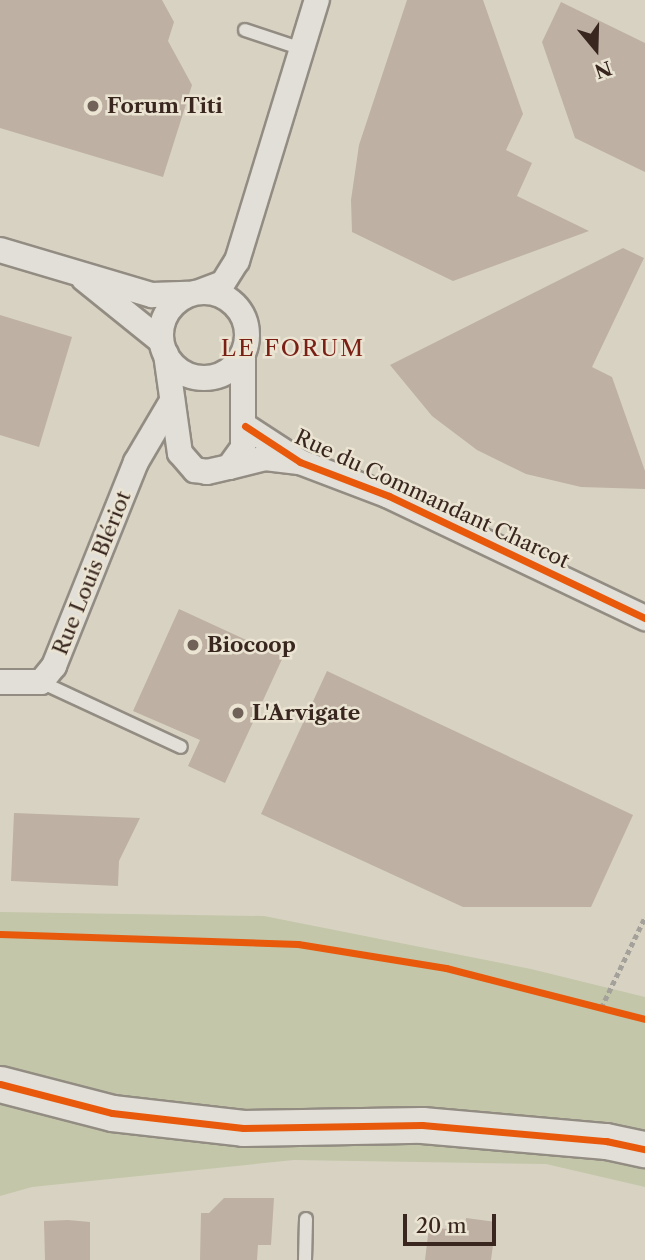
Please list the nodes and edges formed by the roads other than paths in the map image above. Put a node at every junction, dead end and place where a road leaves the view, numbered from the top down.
1 (317, 0) edge
2 (245, 30) dead end
3 (302, 49) junction
4 (0, 250) edge
5 (237, 261) junction
6 (78, 274) junction
7 (195, 293) junction
8 (239, 309) junction
9 (163, 348) junction
10 (243, 354) junction
11 (172, 401) junction
12 (245, 426) junction
13 (136, 462) junction
14 (300, 462) junction
15 (186, 463) junction
16 (229, 467) junction
17 (645, 618) edge
18 (0, 682) edge
19 (41, 682) junction
20 (181, 747) dead end
21 (0, 1084) edge
22 (645, 1149) edge
23 (306, 1219) dead end
24 (305, 1260) edge

1 - 3 street
2 - 3 lane
3 - 5 street
4 - 6 street
5 - 7 street
5 - 8 street
6 - 7 street
6 - 9 street
7 - 8 street
7 - 9 street
8 - 10 street
9 - 10 street
9 - 11 street
10 - 12 street
11 - 13 street, Rue Louis Blériot
11 - 15 street
12 - 14 street, Rue du Commandant Charcot
12 - 16 street
13 - 15 street
13 - 19 street, Rue Louis Blériot
14 - 16 street, Rue du Commandant Charcot
14 - 17 street, Rue du Commandant Charcot
15 - 16 street, Rue du Commandant Charcot
18 - 19 street
19 - 20 lane
21 - 22 street
23 - 24 lane

